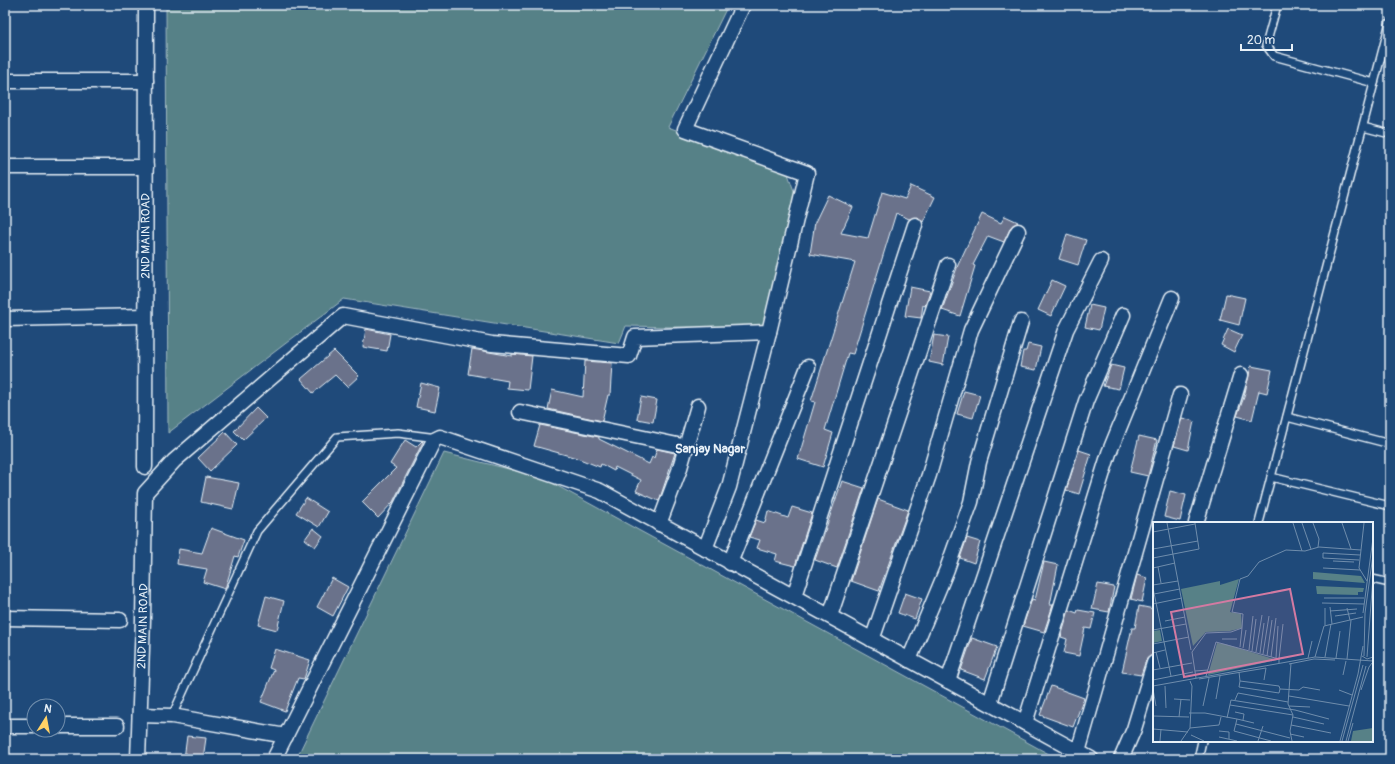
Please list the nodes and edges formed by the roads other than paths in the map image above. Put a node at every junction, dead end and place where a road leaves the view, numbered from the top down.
1 (146, 5) edge
2 (743, 5) edge
3 (1277, 5) edge
4 (1390, 22) edge
5 (5, 81) edge
6 (146, 82) junction
7 (1374, 83) junction
8 (1363, 127) junction
9 (1390, 134) edge
10 (5, 167) edge
11 (146, 167) junction
12 (915, 225) dead end
13 (1018, 231) dead end
14 (1101, 261) dead end
15 (948, 265) dead end
16 (1172, 298) dead end
17 (1123, 315) dead end
18 (145, 316) junction
19 (5, 319) edge
20 (1021, 322) dead end
21 (769, 332) junction
22 (808, 366) dead end
23 (1241, 375) dead end
24 (1180, 395) dead end
25 (698, 406) dead end
26 (520, 412) dead end
27 (1287, 417) junction
28 (437, 438) junction
29 (1390, 444) edge
30 (687, 447) junction
31 (144, 467) dead end
32 (1271, 477) junction
33 (1390, 506) edge
34 (1196, 522) edge
35 (1259, 522) edge
36 (659, 524) junction
37 (705, 549) junction
38 (730, 563) junction
39 (1373, 579) edge
40 (1390, 583) edge
41 (794, 596) junction
42 (830, 616) junction
43 (5, 618) edge
44 (120, 620) dead end
45 (872, 640) junction
46 (909, 660) junction
47 (1153, 666) edge
48 (948, 681) junction
49 (990, 703) junction
50 (140, 715) junction
51 (172, 716) junction
52 (1025, 723) junction
53 (5, 726) edge
54 (26, 726) edge
55 (66, 726) edge
56 (117, 726) dead end
57 (286, 736) junction
58 (1202, 742) edge
59 (1078, 752) junction
60 (138, 759) edge
61 (274, 759) edge
62 (1091, 759) edge
63 (1121, 759) edge
64 (1198, 759) edge

1 - 6 street, 2ND MAIN ROAD
2 - 21 street
3 - 7 lane
4 - 7 lane
5 - 6 street
6 - 11 street, 2ND MAIN ROAD
7 - 8 lane
8 - 9 lane
8 - 27 lane
10 - 11 street
11 - 18 street, 2ND MAIN ROAD
12 - 41 street
13 - 45 street
14 - 48 street
15 - 42 street
16 - 52 street
17 - 49 street
18 - 19 street
18 - 31 street, 2ND MAIN ROAD
20 - 46 street
21 - 37 street
21 - 50 street, 2ND MAIN ROAD
22 - 38 street
23 - 34 street
24 - 59 street
25 - 30 street
26 - 30 street
27 - 29 lane
27 - 32 lane
28 - 36 street
28 - 51 lane
28 - 57 street
30 - 36 street
32 - 33 lane
32 - 35 lane
36 - 37 street
37 - 38 street
38 - 41 street
39 - 40 lane
41 - 42 street
42 - 45 street
43 - 44 street
45 - 46 street
46 - 48 street
47 - 63 street
48 - 49 street
49 - 52 street
50 - 51 street
50 - 60 street, 2ND MAIN ROAD
51 - 57 street
52 - 59 street
53 - 54 street
55 - 56 street
57 - 61 street
58 - 64 lane
59 - 62 street

